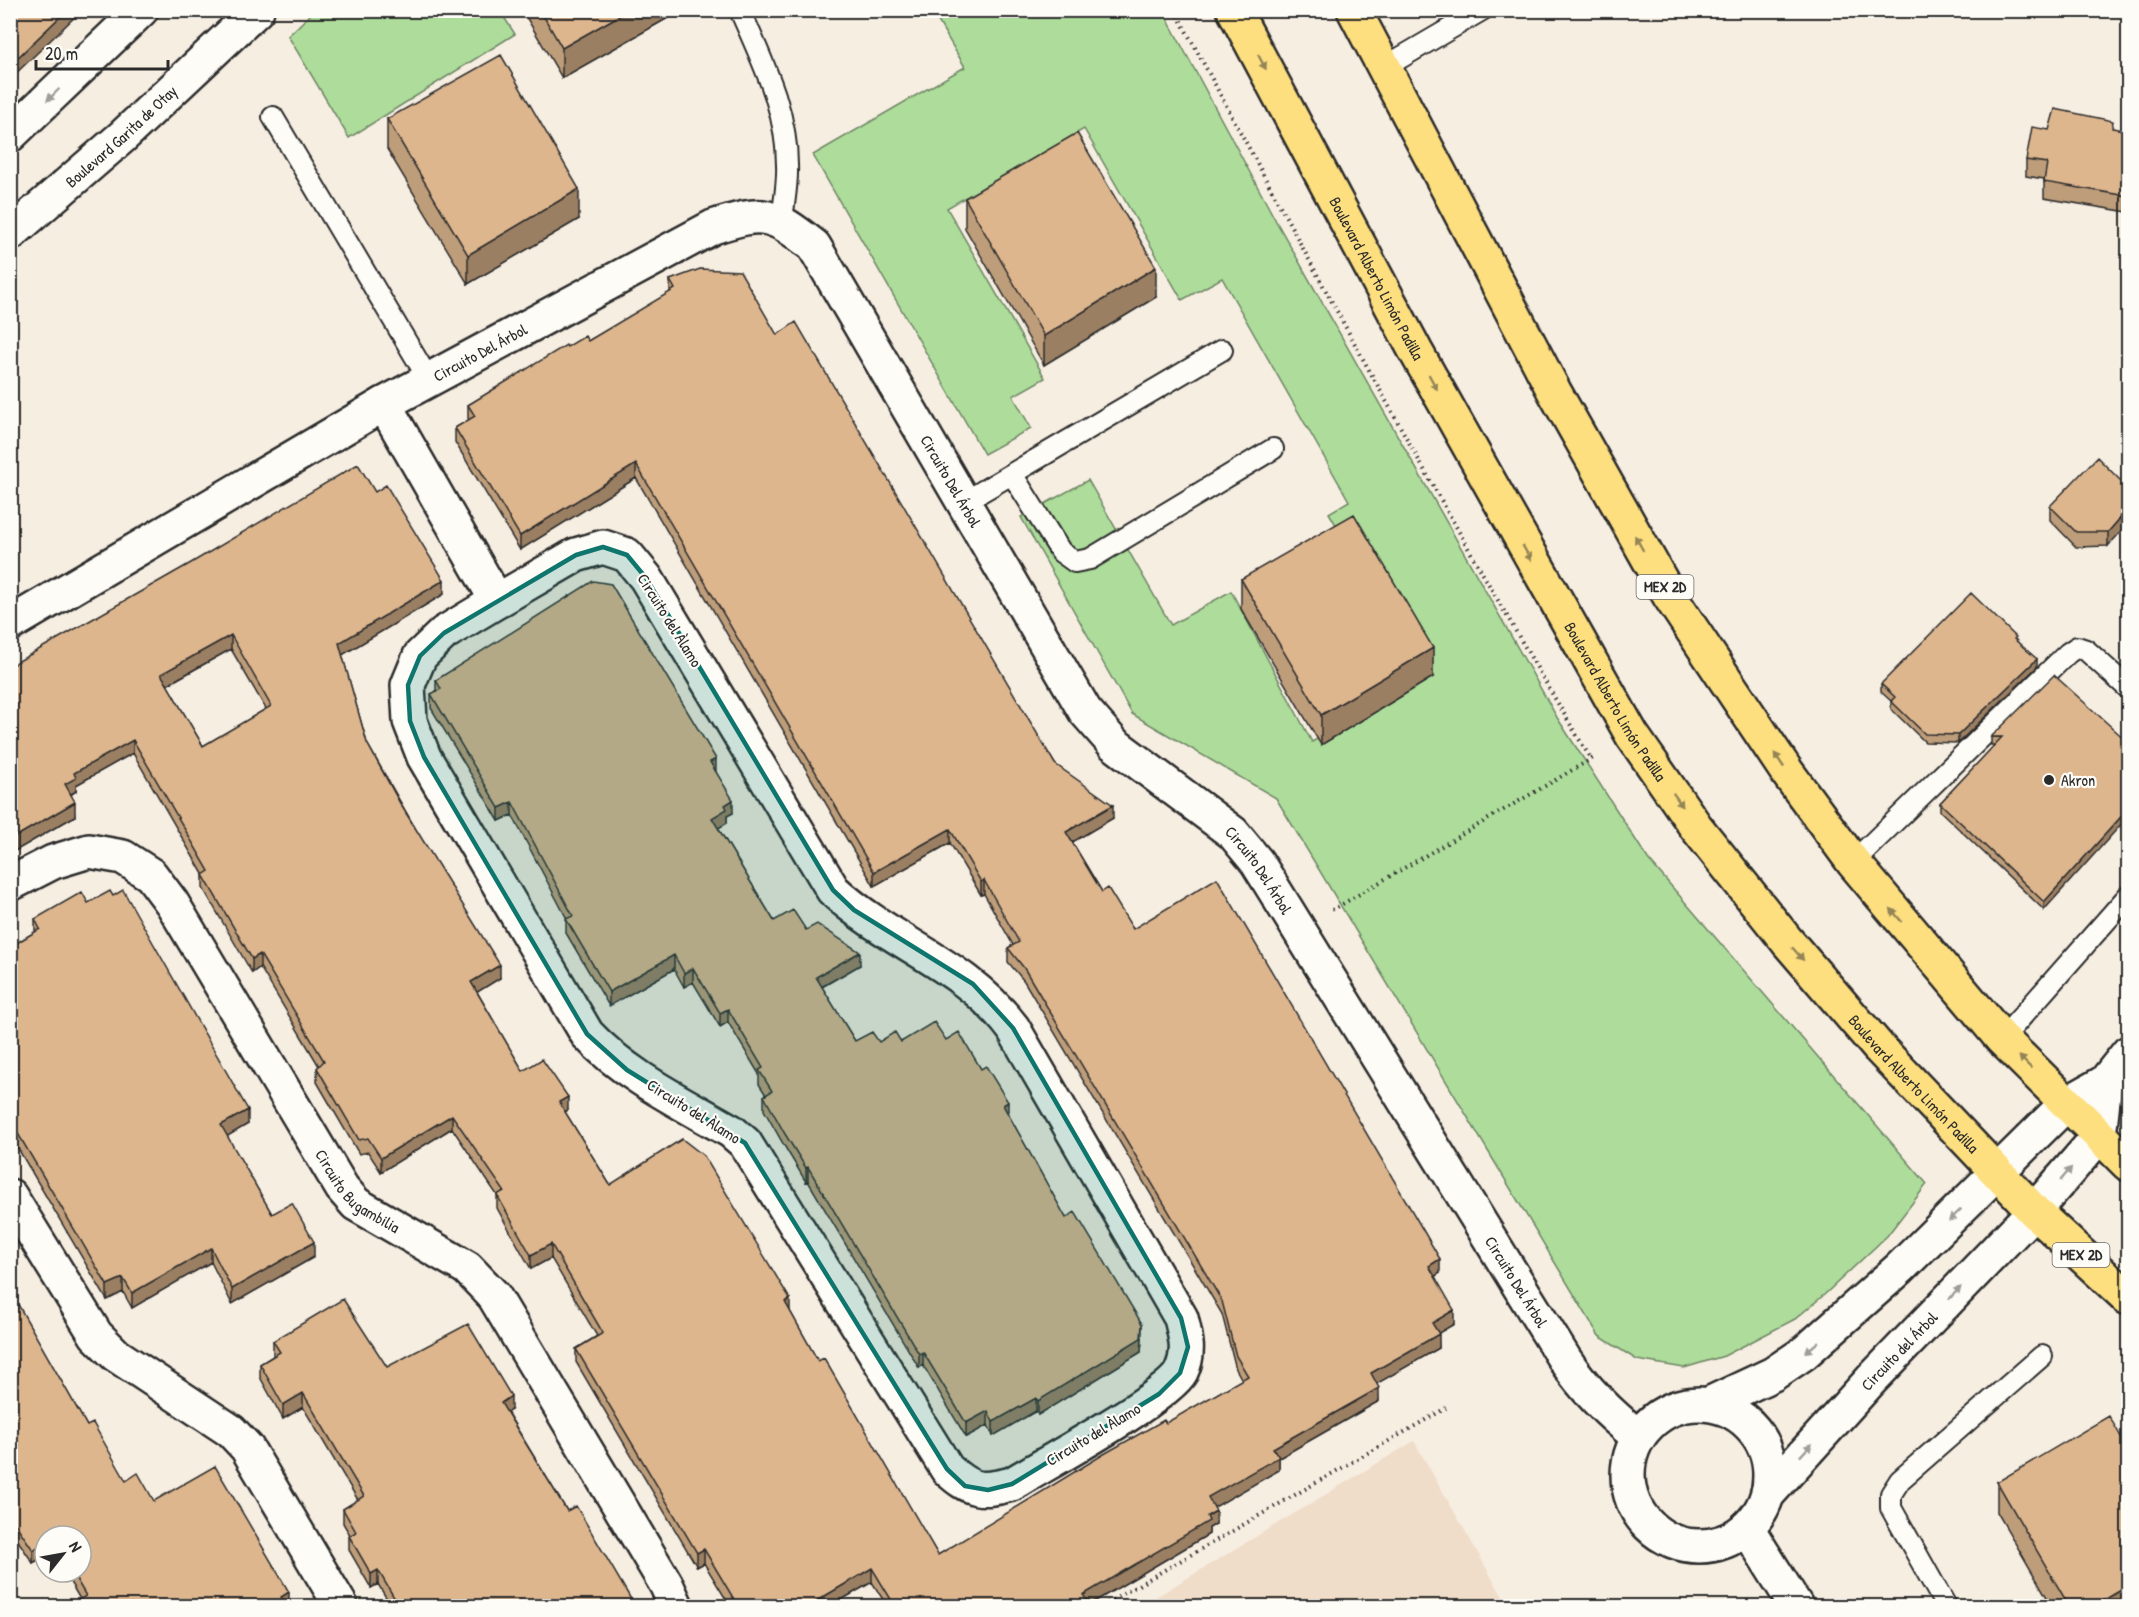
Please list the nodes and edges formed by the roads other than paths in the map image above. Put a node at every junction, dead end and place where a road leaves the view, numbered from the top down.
1 (141, 10) edge
2 (257, 10) edge
3 (740, 10) edge
4 (1234, 10) edge
5 (1354, 10) edge
6 (1482, 10) edge
7 (1383, 68) junction
8 (273, 117) dead end
9 (10, 135) edge
10 (782, 220) junction
11 (10, 234) edge
12 (1222, 350) dead end
13 (429, 380) junction
14 (384, 404) junction
15 (1273, 449) dead end
16 (1012, 474) junction
17 (964, 502) junction
18 (497, 601) junction
19 (10, 624) edge
20 (2128, 688) edge
21 (1852, 862) junction
22 (10, 884) edge
23 (2128, 896) edge
24 (2002, 1039) junction
25 (2128, 1053) edge
26 (2105, 1082) junction
27 (2066, 1104) junction
28 (2099, 1136) junction
29 (2128, 1164) edge
30 (1997, 1174) junction
31 (10, 1196) edge
32 (2034, 1211) junction
33 (2128, 1298) edge
34 (2042, 1356) dead end
35 (1709, 1404) junction
36 (1639, 1437) junction
37 (1768, 1494) junction
38 (1747, 1528) junction
39 (341, 1606) edge
40 (676, 1606) edge
41 (1796, 1606) edge
42 (1946, 1606) edge

1 -> 9 street
2 - 11 street, Boulevard Garita de Otay
3 - 10 lane
4 -> 30 highway, Boulevard Alberto Limón Padilla / MEX 2D
5 - 7 highway, MEX 2D
6 - 7 lane
21 -> 7 highway, MEX 2D
8 - 13 lane
10 - 13 street, Circuito Del Árbol
10 - 17 street, Circuito Del Árbol
12 - 16 lane
13 - 14 street, Circuito Del Árbol
14 - 18 street
14 - 19 street, Circuito Del Árbol
15 - 16 lane
16 - 17 lane
17 - 36 street, Circuito Del Árbol
18 - 18 street, Circuito del Àlamo
20 - 21 lane
24 -> 21 highway, MEX 2D
22 - 40 street, Circuito Bugambilia
23 - 24 lane
27 -> 24 highway, MEX 2D
25 - 26 street
26 - 27 street
26 - 28 street
27 - 28 highway, MEX 2D
27 - 30 street
28 - 29 highway, MEX 2D
32 -> 28 street, Circuito del Árbol
30 - 32 highway, Boulevard Alberto Limón Padilla / MEX 2D
30 -> 35 street
31 - 39 street
32 - 33 highway, Boulevard Alberto Limón Padilla / MEX 2D
37 -> 32 street, Circuito del Árbol
34 - 42 lane
35 - 36 street
35 - 37 street
36 - 38 street
37 - 38 street
38 - 41 street

